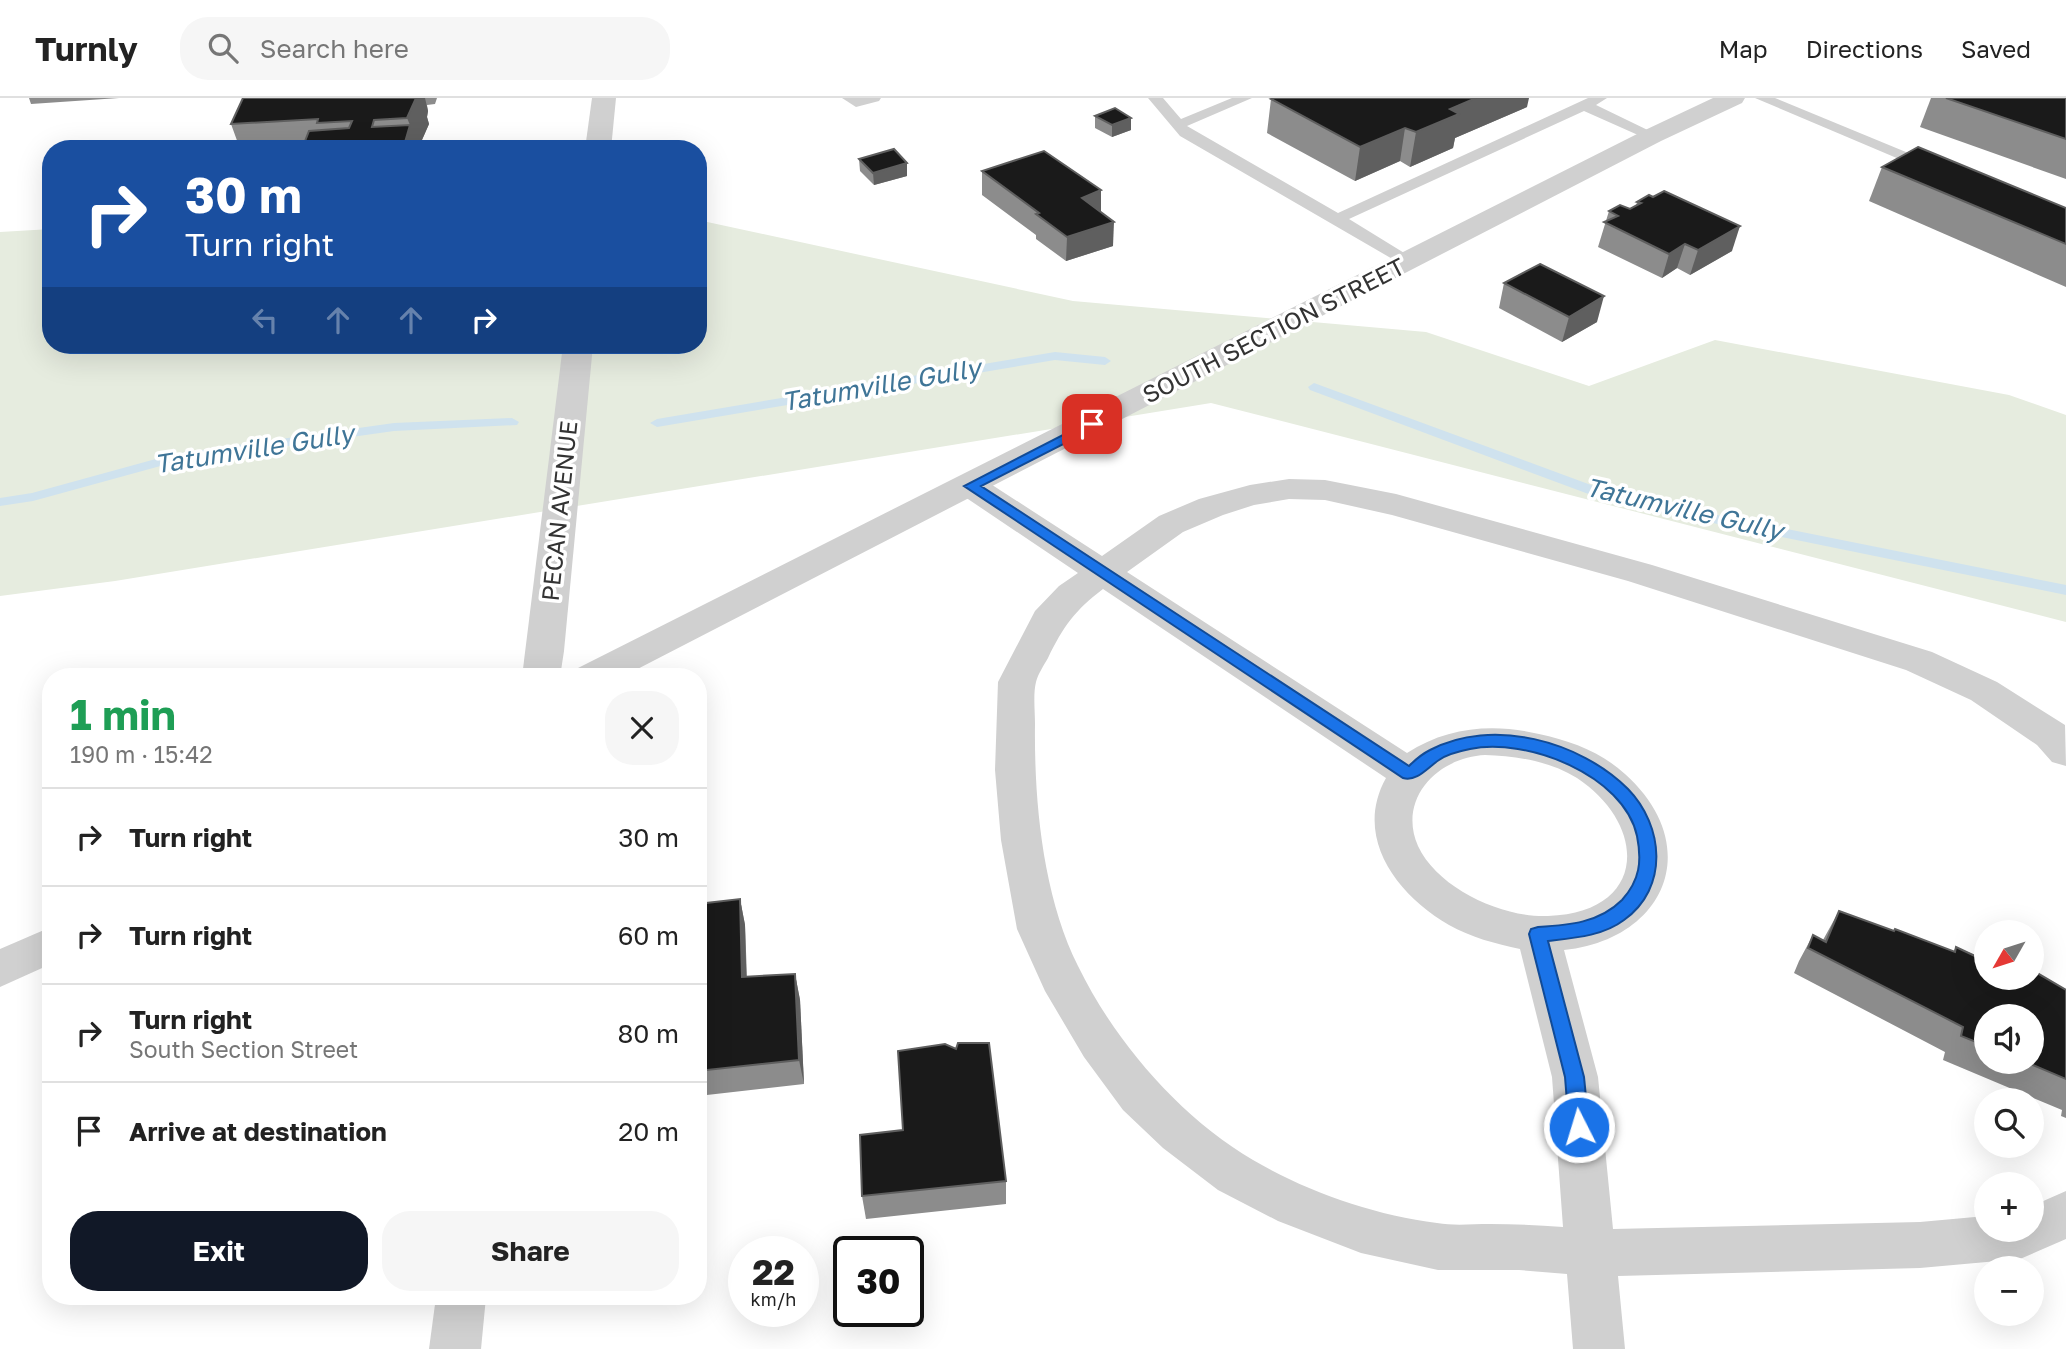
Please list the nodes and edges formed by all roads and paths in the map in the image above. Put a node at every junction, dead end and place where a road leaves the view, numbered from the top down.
1 (604, 98) edge
2 (849, 98) edge
3 (874, 98) edge
4 (1155, 98) edge
5 (1245, 98) edge
6 (1600, 98) edge
7 (1733, 98) edge
8 (1762, 98) edge
9 (1583, 106) junction
10 (1178, 125) junction
11 (1652, 136) junction
12 (599, 140) edge
13 (1941, 172) edge
14 (1337, 219) junction
15 (1408, 263) junction
16 (577, 354) edge
17 (971, 486) junction
18 (1103, 572) junction
19 (543, 668) edge
20 (608, 668) edge
21 (2066, 752) edge
22 (1409, 774) junction
23 (1538, 934) junction
24 (42, 948) edge
25 (0, 969) edge
26 (2066, 1214) edge
27 (1591, 1253) junction
28 (460, 1305) edge
29 (455, 1349) edge
30 (1599, 1349) edge

1 - 12 street
2 - 3 lane
4 - 10 lane
5 - 10 lane
6 - 9 lane
7 - 11 street, SOUTH SECTION STREET
8 - 13 lane
9 - 11 lane
9 - 14 lane
10 - 14 lane
11 - 15 street, SOUTH SECTION STREET
14 - 15 lane
15 - 17 street, SOUTH SECTION STREET
16 - 19 street, PECAN AVENUE
17 - 18 street
17 - 20 street, SOUTH SECTION STREET
18 - 21 street
18 - 22 street
18 - 27 street
22 - 23 street
22 - 23 street
23 - 27 street
24 - 25 street
26 - 27 street
27 - 30 street
28 - 29 street

